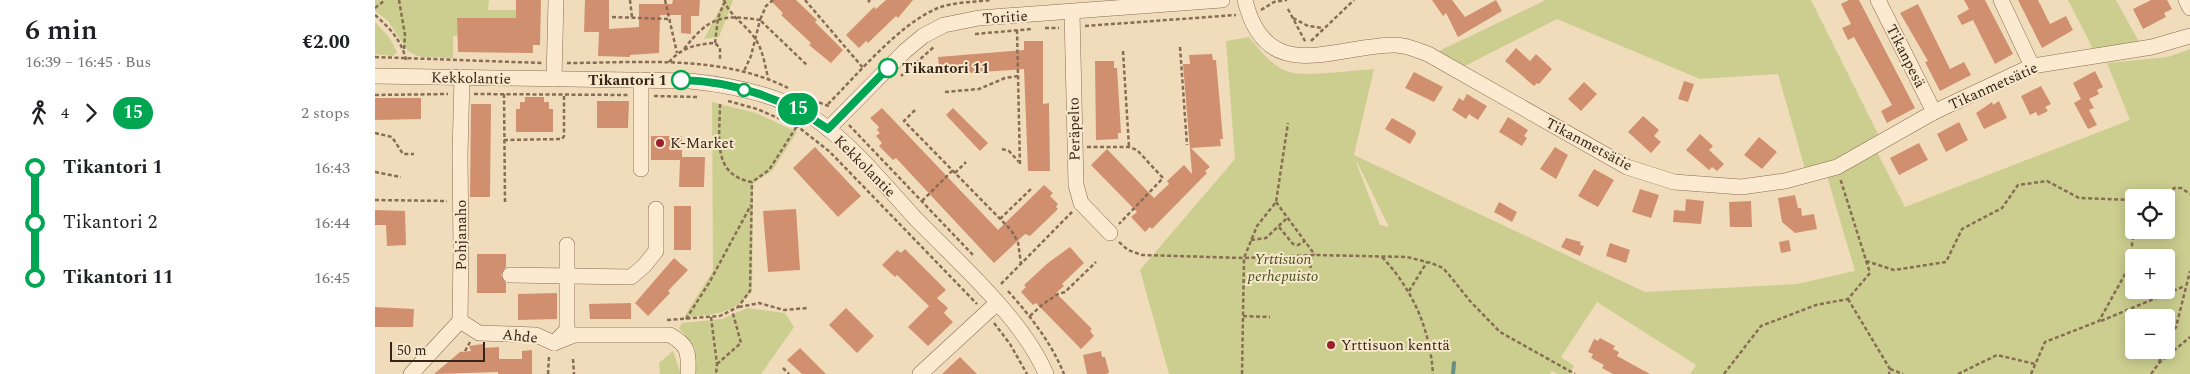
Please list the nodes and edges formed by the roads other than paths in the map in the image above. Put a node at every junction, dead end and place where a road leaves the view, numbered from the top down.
1 (556, 0) edge
2 (1222, 0) edge
3 (1245, 0) edge
4 (1878, 0) edge
5 (2001, 0) edge
6 (2186, 0) edge
7 (1141, 3) edge
8 (2190, 8) edge
9 (1072, 19) junction
10 (2190, 36) edge
11 (2032, 66) junction
12 (375, 76) edge
13 (462, 78) junction
14 (553, 79) junction
15 (641, 80) junction
16 (1934, 112) junction
17 (828, 129) junction
18 (641, 169) dead end
19 (656, 209) dead end
20 (1110, 234) road end
21 (567, 245) dead end
22 (510, 275) dead end
23 (567, 276) junction
24 (991, 308) junction
25 (460, 320) junction
26 (553, 343) junction
27 (688, 372) dead end
28 (411, 374) edge
29 (920, 374) edge
30 (1046, 374) edge

1 - 14 street
2 - 7 street, Toritie
3 - 16 street, Tikanmetsätie
4 - 16 street, Tikanpesä
5 - 11 street
6 - 8 street
7 - 9 street, Toritie
9 - 17 street, Toritie
9 - 20 street, Peräpelto
10 - 11 street, Tikanmetsätie
11 - 16 street, Tikanmetsätie
12 - 13 street, Kekkolantie
13 - 14 street, Kekkolantie
13 - 25 street, Pohjanaho
14 - 15 street, Kekkolantie
15 - 17 street, Kekkolantie
15 - 18 street
17 - 24 street, Kekkolantie
19 - 23 street
21 - 23 street
22 - 23 street
23 - 26 street
24 - 29 street
24 - 30 street, Kekkolantie
25 - 26 street, Ahde
25 - 28 street
26 - 27 street

